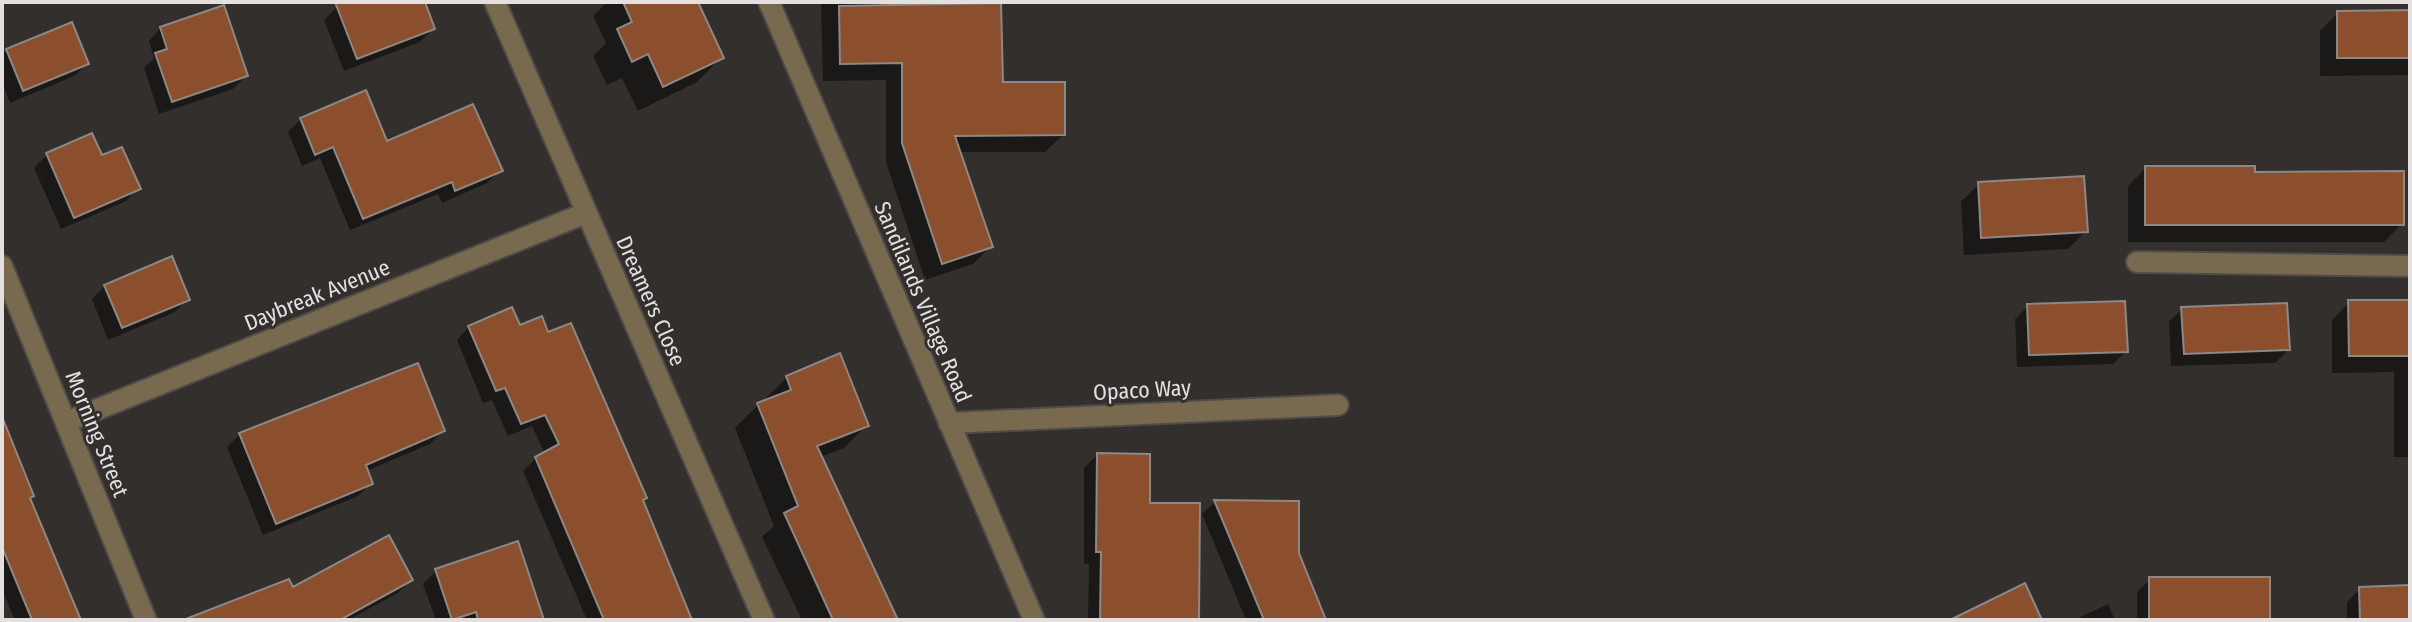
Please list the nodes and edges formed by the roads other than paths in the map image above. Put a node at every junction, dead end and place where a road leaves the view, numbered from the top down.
1 (495, 2) edge
2 (769, 2) edge
3 (586, 213) junction
4 (2137, 262) dead end
5 (2, 266) edge
6 (2410, 266) edge
7 (1338, 405) dead end
8 (66, 422) junction
9 (949, 423) junction
10 (146, 620) edge
11 (764, 620) edge
12 (1034, 620) edge

1 - 3 street, Dreamers Close
2 - 9 street, Sandilands Village Road
3 - 8 street, Daybreak Avenue
3 - 11 street, Dreamers Close
4 - 6 street
5 - 8 street, Morning Street
7 - 9 street, Opaco Way
8 - 10 street, Morning Street
9 - 12 street, Sandilands Village Road

